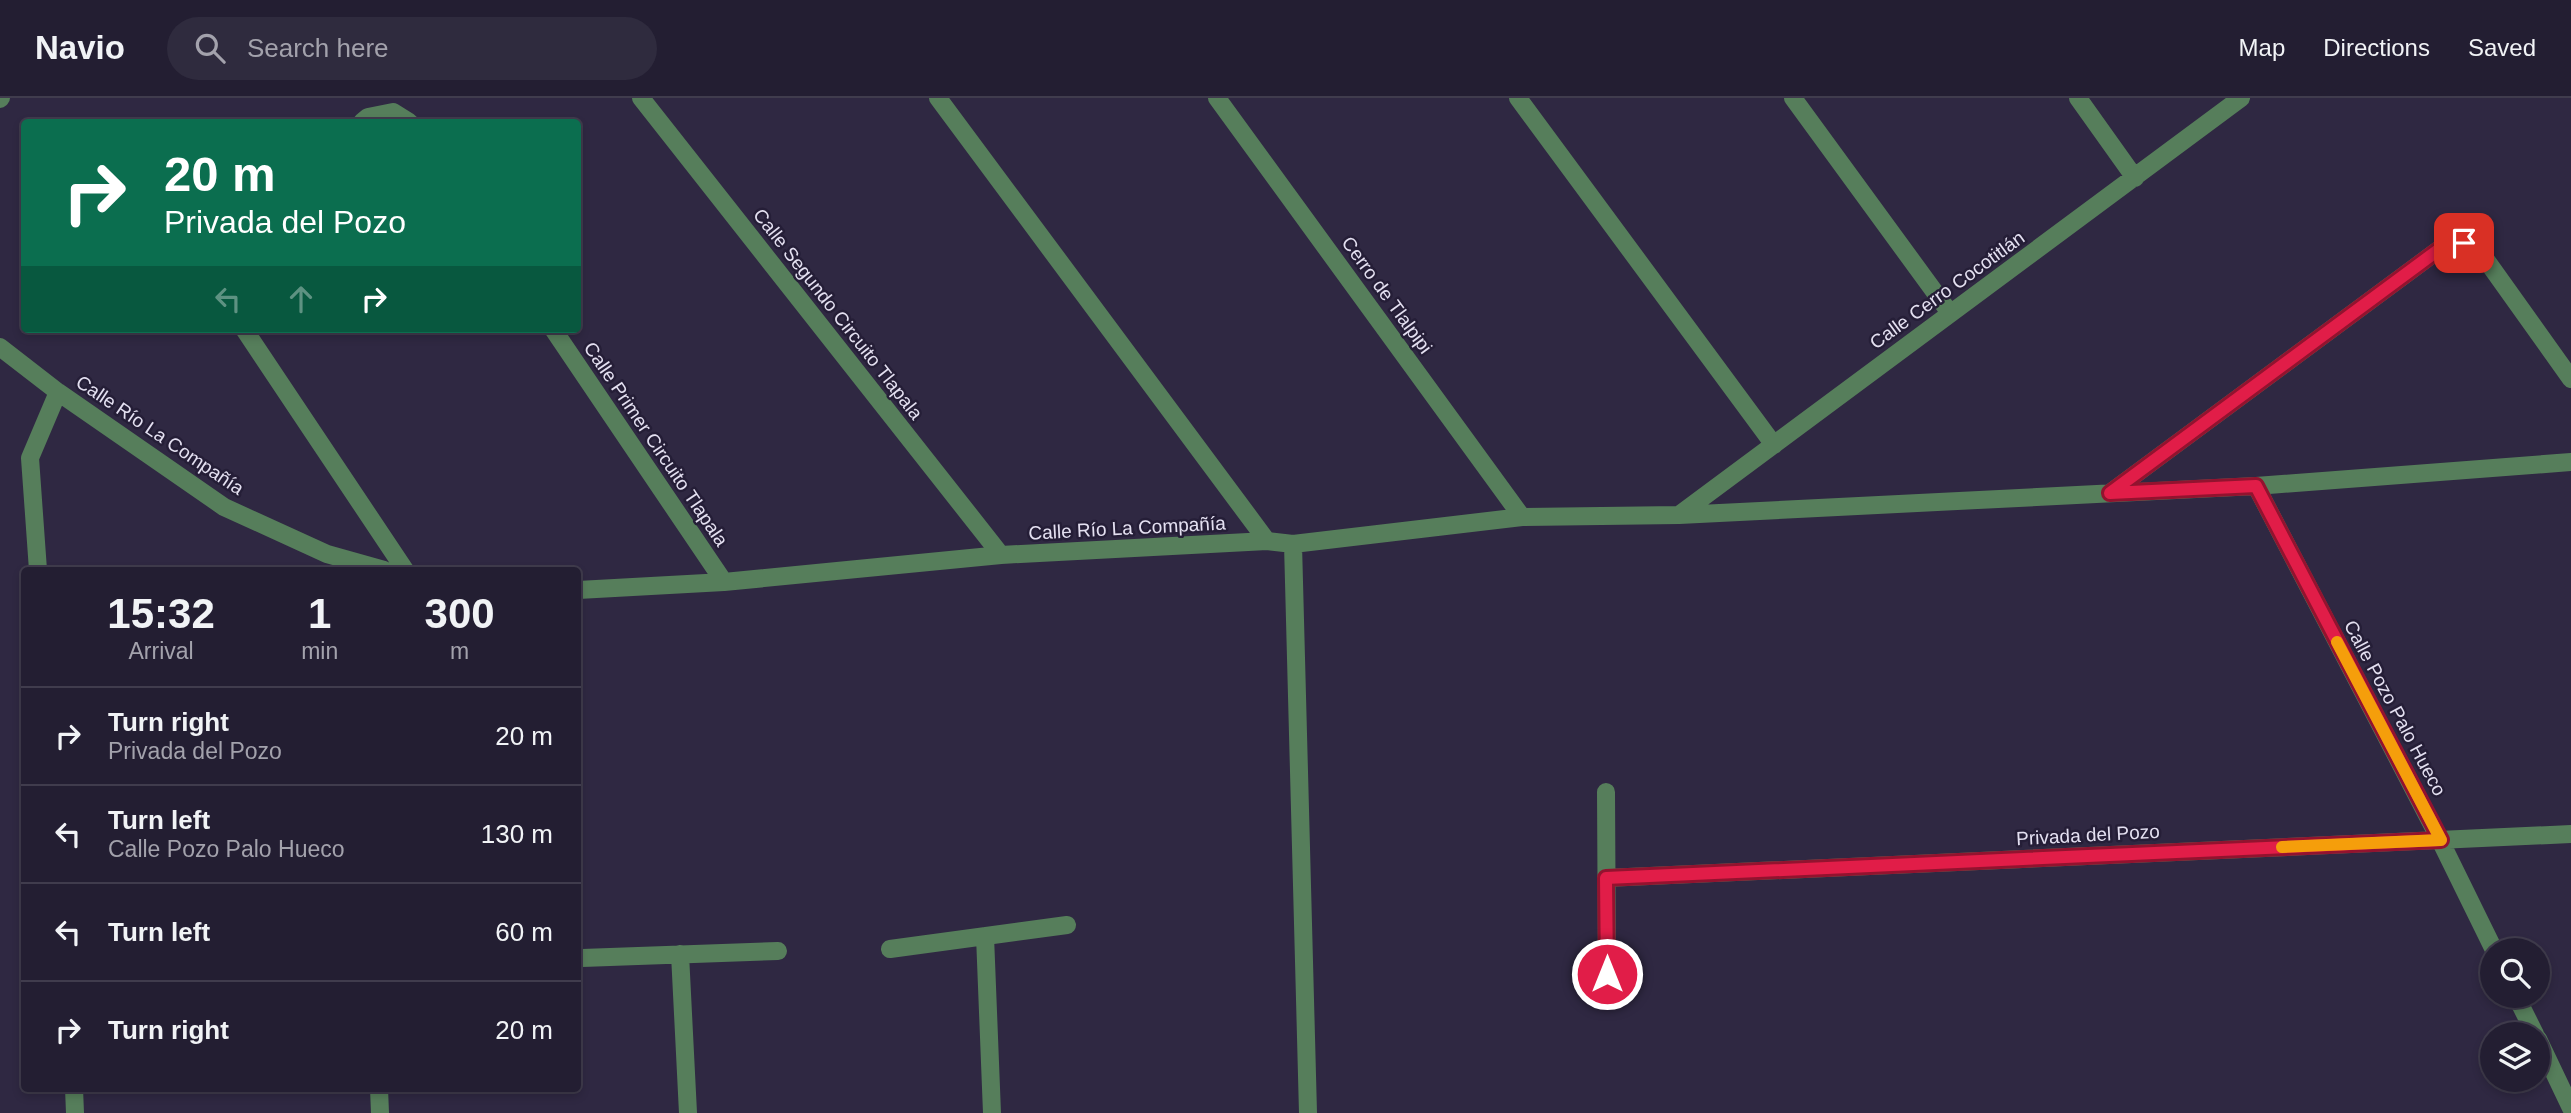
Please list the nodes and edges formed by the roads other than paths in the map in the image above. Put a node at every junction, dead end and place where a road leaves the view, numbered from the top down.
1 (641, 98) edge
2 (938, 98) edge
3 (1217, 98) edge
4 (1518, 98) edge
5 (1793, 98) edge
6 (2078, 98) edge
7 (2241, 98) edge
8 (366, 119) edge
9 (404, 119) edge
10 (2135, 178) junction
11 (1950, 313) junction
12 (247, 333) edge
13 (556, 333) edge
14 (0, 347) edge
15 (2571, 379) edge
16 (58, 392) junction
17 (1774, 445) junction
18 (2571, 462) edge
19 (2256, 486) junction
20 (2110, 493) junction
21 (1679, 515) junction
22 (1522, 517) junction
23 (1267, 541) junction
24 (1293, 544) junction
25 (1001, 555) junction
26 (38, 567) edge
27 (373, 567) edge
28 (403, 567) edge
29 (724, 582) junction
30 (581, 590) edge
31 (1606, 792) dead end
32 (2571, 834) edge
33 (2441, 840) junction
34 (1606, 878) junction
35 (1067, 925) dead end
36 (985, 936) junction
37 (2488, 938) edge
38 (890, 949) dead end
39 (778, 951) dead end
40 (680, 954) junction
41 (582, 958) dead end
42 (1607, 974) dead end
43 (2550, 1065) edge
44 (74, 1092) edge
45 (379, 1092) edge
46 (2571, 1108) edge
47 (75, 1113) edge
48 (380, 1113) edge
49 (688, 1113) edge
50 (992, 1113) edge
51 (1308, 1113) edge

1 - 25 street, Calle Segundo Circuito Tlapala
2 - 23 street
3 - 22 street, Cerro de Tlalpipi
4 - 17 street
5 - 11 street
6 - 10 street
7 - 10 street, Calle Cerro Cocotitlán
8 - 9 street
10 - 11 street, Calle Cerro Cocotitlán
11 - 17 street, Calle Cerro Cocotitlán
12 - 28 street
13 - 29 street, Calle Primer Circuito Tlapala
14 - 16 street, Calle Río La Compañía
15 - 20 street
16 - 26 street
16 - 27 street, Calle Río La Compañía
17 - 21 street, Calle Cerro Cocotitlán
18 - 19 street, Calle Río La Compañía
19 - 20 street, Calle Río La Compañía
19 - 33 street, Calle Pozo Palo Hueco
20 - 21 street, Calle Río La Compañía
21 - 22 street, Calle Río La Compañía
22 - 24 street, Calle Río La Compañía
23 - 24 street, Calle Río La Compañía
23 - 25 street, Calle Río La Compañía
24 - 51 street
25 - 29 street, Calle Río La Compañía
29 - 30 street, Calle Río La Compañía
31 - 34 street
32 - 33 street, Privada del Pozo
33 - 34 street, Privada del Pozo
33 - 37 street, Calle Pozo Palo Hueco
34 - 42 street
35 - 36 street
36 - 38 street
36 - 50 street
39 - 40 street
40 - 41 street
40 - 49 street
43 - 46 street
44 - 47 street
45 - 48 street

